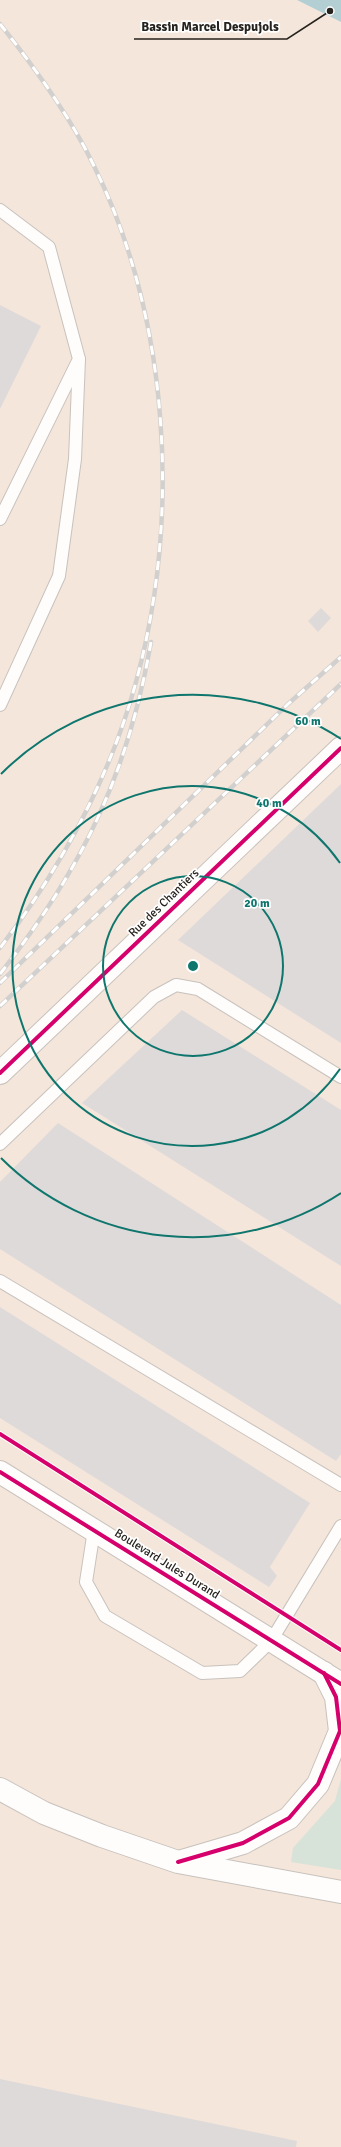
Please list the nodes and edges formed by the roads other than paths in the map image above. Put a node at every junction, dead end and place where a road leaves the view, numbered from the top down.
1 (0, 210) edge
2 (79, 359) junction
3 (0, 519) edge
4 (0, 705) edge
5 (341, 748) edge
6 (0, 1073) edge
7 (341, 1078) edge
8 (0, 1144) edge
9 (0, 1281) edge
10 (0, 1472) edge
11 (341, 1485) edge
12 (341, 1526) edge
13 (94, 1530) junction
14 (271, 1641) junction
15 (332, 1679) edge
16 (0, 1789) edge
17 (178, 1862) junction
18 (341, 1892) edge

1 - 2 lane
2 - 3 lane
2 - 4 lane
5 - 6 street, Rue des Chantiers
7 - 8 lane
9 - 11 lane
10 - 13 street, Boulevard Jules Durand
12 - 14 lane
13 - 14 street, Boulevard Jules Durand
13 - 14 lane
14 - 15 street, Boulevard Jules Durand
15 - 17 street, Boulevard Jules Durand
16 - 17 street
17 - 18 street

